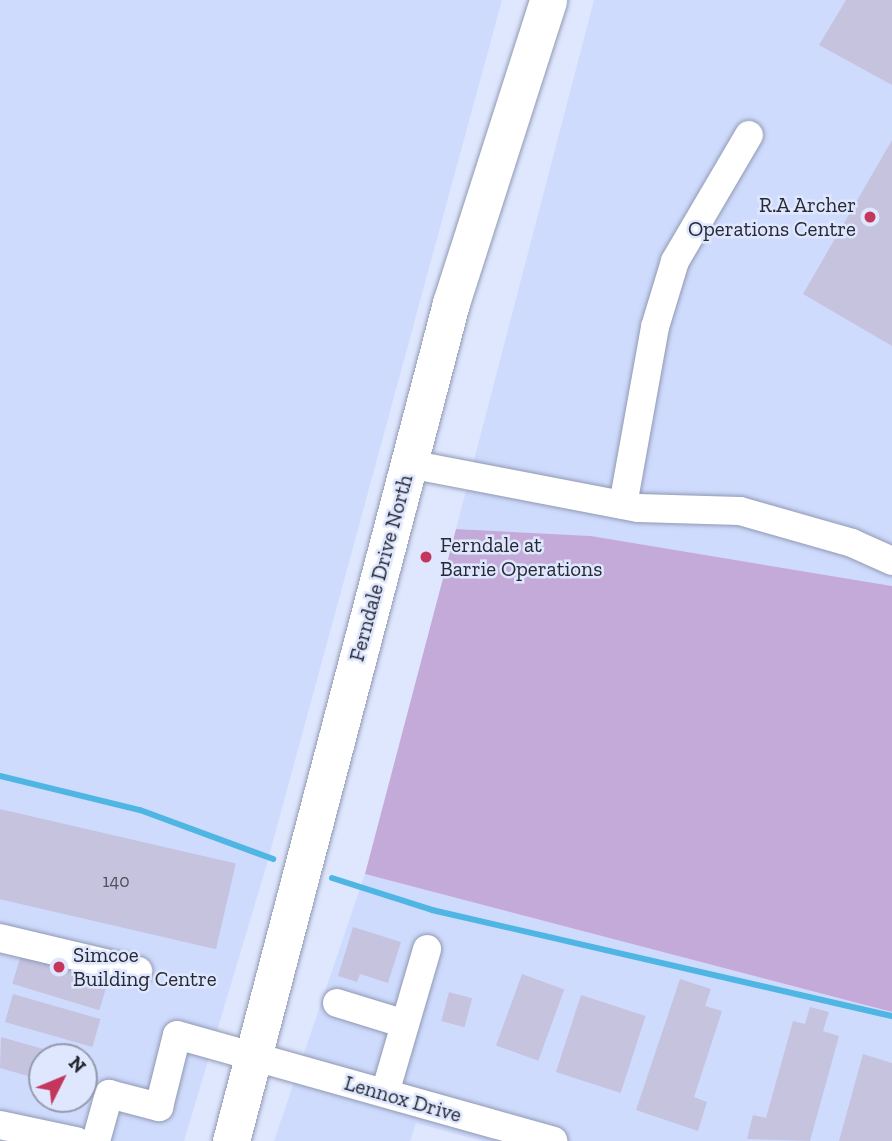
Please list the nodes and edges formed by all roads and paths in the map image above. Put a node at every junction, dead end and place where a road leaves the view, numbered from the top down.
1 (548, 0) edge
2 (749, 135) dead end
3 (409, 464) junction
4 (623, 505) junction
5 (892, 561) edge
6 (0, 937) edge
7 (427, 949) dead end
8 (138, 971) dead end
9 (337, 1003) dead end
10 (405, 1024) junction
11 (253, 1056) junction
12 (385, 1093) junction
13 (0, 1125) edge
14 (76, 1141) edge
15 (96, 1141) edge
16 (231, 1141) edge
17 (553, 1141) edge

1 - 3 main road, Ferndale Drive North
2 - 4 street
3 - 4 street
3 - 11 main road, Ferndale Drive North
4 - 5 street
6 - 8 street
7 - 10 street
9 - 10 street
10 - 12 street
11 - 12 street, Lennox Drive
11 - 15 street, Lennox Drive
11 - 16 main road, Ferndale Drive North
12 - 17 street, Lennox Drive
13 - 14 street

